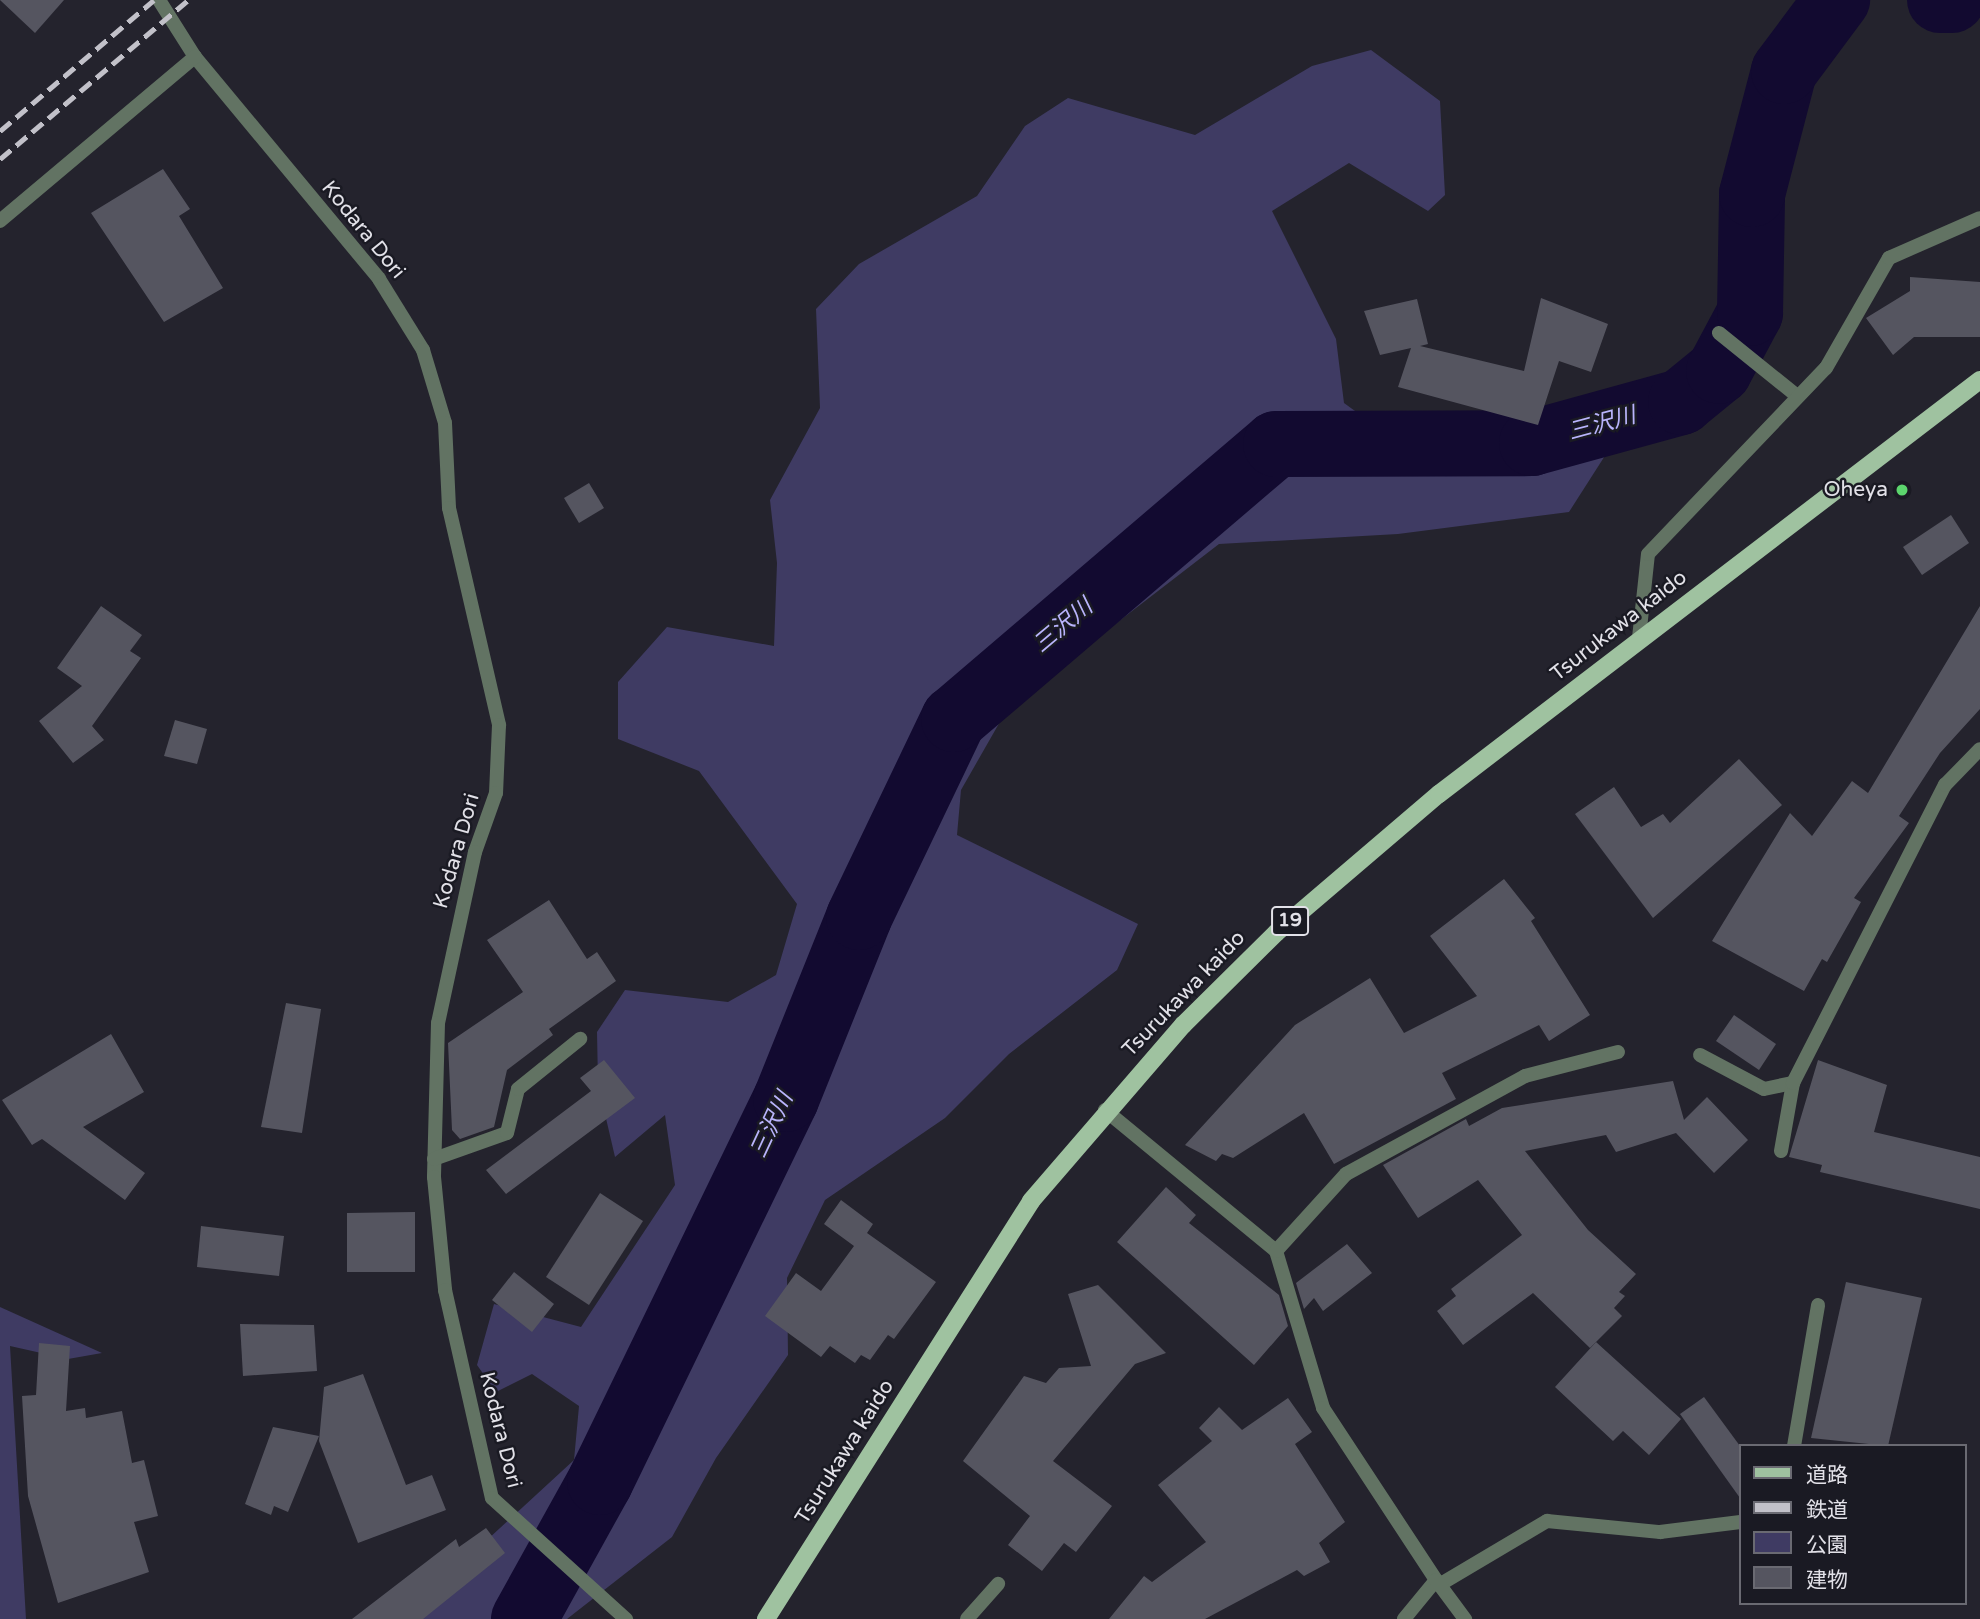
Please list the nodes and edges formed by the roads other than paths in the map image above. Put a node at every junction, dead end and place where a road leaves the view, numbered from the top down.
1 (159, 0) edge
2 (195, 57) junction
3 (1980, 218) edge
4 (0, 221) edge
5 (1719, 333) dead end
6 (1980, 380) edge
7 (1797, 396) junction
8 (1639, 638) junction
9 (1980, 749) edge
10 (580, 1039) dead end
11 (1618, 1052) dead end
12 (1700, 1055) dead end
13 (1793, 1083) junction
14 (1105, 1110) junction
15 (1781, 1151) dead end
16 (435, 1159) junction
17 (1276, 1251) junction
18 (1818, 1305) dead end
19 (1794, 1444) edge
20 (1738, 1522) edge
21 (1438, 1583) junction
22 (998, 1584) dead end
23 (626, 1619) edge
24 (766, 1619) edge
25 (967, 1619) edge
26 (1404, 1619) edge
27 (1465, 1619) edge

1 - 2 street, Kodara Dori
2 - 4 street
2 - 16 street, Kodara Dori
3 - 7 street
5 - 7 street
6 - 8 main road, Tsurukawa kaido / 19
7 - 8 street
8 - 14 main road, Tsurukawa kaido / 19
9 - 13 street
10 - 16 street
11 - 17 street
12 - 13 street
13 - 15 street
14 - 17 street
14 - 24 main road, Tsurukawa kaido / 19
16 - 23 street, Kodara Dori
17 - 21 street
18 - 19 street
20 - 21 street
21 - 26 street
21 - 27 street
22 - 25 street

